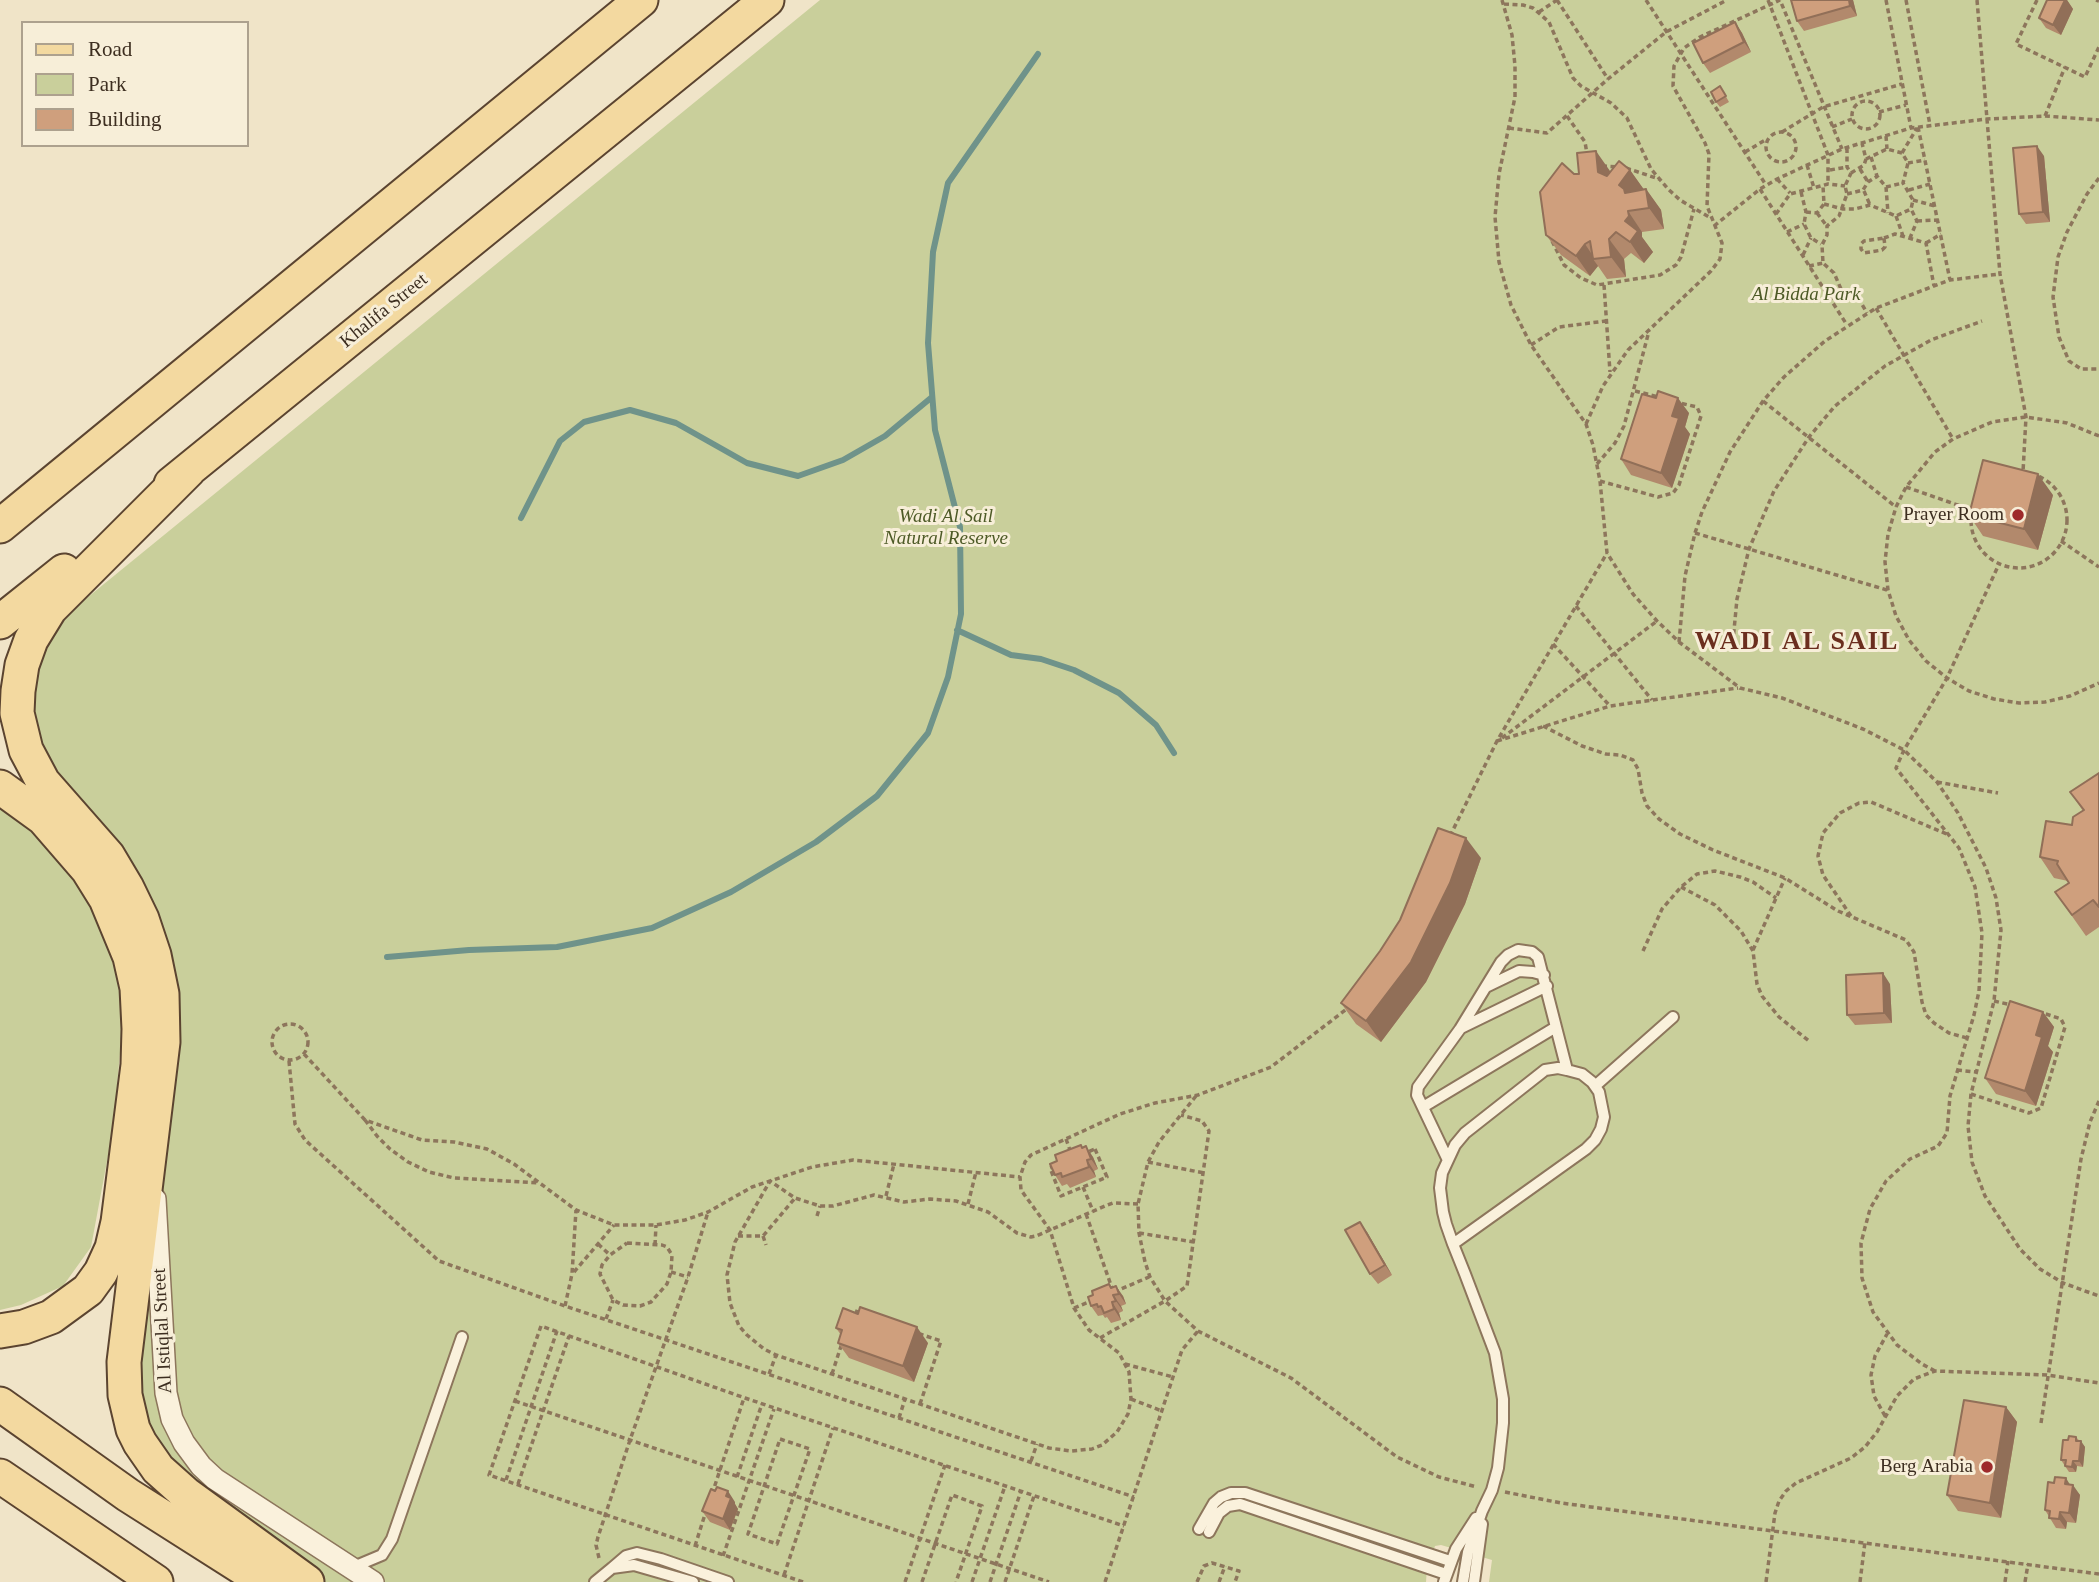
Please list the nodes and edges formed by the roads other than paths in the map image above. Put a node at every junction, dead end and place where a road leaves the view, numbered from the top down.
1 (641, 0) edge
2 (768, 0) edge
3 (189, 470) junction
4 (0, 526) edge
5 (0, 622) edge
6 (0, 787) edge
7 (1545, 981) junction
8 (1488, 986) junction
9 (1673, 1017) dead end
10 (1556, 1027) junction
11 (1460, 1028) junction
12 (1567, 1070) junction
13 (1595, 1086) junction
14 (1423, 1107) junction
15 (151, 1147) junction
16 (1447, 1158) junction
17 (1454, 1244) junction
18 (0, 1331) edge
19 (462, 1337) dead end
20 (0, 1404) edge
21 (0, 1476) edge
22 (15, 1493) edge
23 (1482, 1511) junction
24 (1450, 1561) junction
25 (351, 1568) junction
26 (609, 1570) junction
27 (1445, 1578) edge
28 (156, 1582) edge
29 (265, 1582) edge
30 (307, 1582) edge
31 (373, 1582) edge
32 (595, 1582) edge
33 (693, 1582) edge
34 (728, 1582) edge
35 (1462, 1582) edge
36 (1474, 1582) edge

1 - 4 main road
2 - 3 main road, Khalifa Street
3 - 5 main road, Khalifa Street
3 - 15 main road
6 - 18 main road
7 - 8 lane
7 - 8 lane
7 - 10 lane
7 - 11 lane
8 - 11 lane
9 - 13 lane
10 - 12 lane
10 - 14 lane
11 - 14 lane
12 - 13 lane
12 - 16 lane
13 - 17 lane
14 - 16 lane
15 - 25 street, Al Istiqlal Street
15 - 30 main road
16 - 17 lane
17 - 23 lane
19 - 25 lane
20 - 29 main road
21 - 22 main road
22 - 28 main road
23 - 24 lane
23 - 35 lane
23 - 36 lane
24 - 27 lane
24 - 27 lane
25 - 31 street, Al Istiqlal Street
26 - 32 lane
26 - 33 lane
26 - 34 lane

